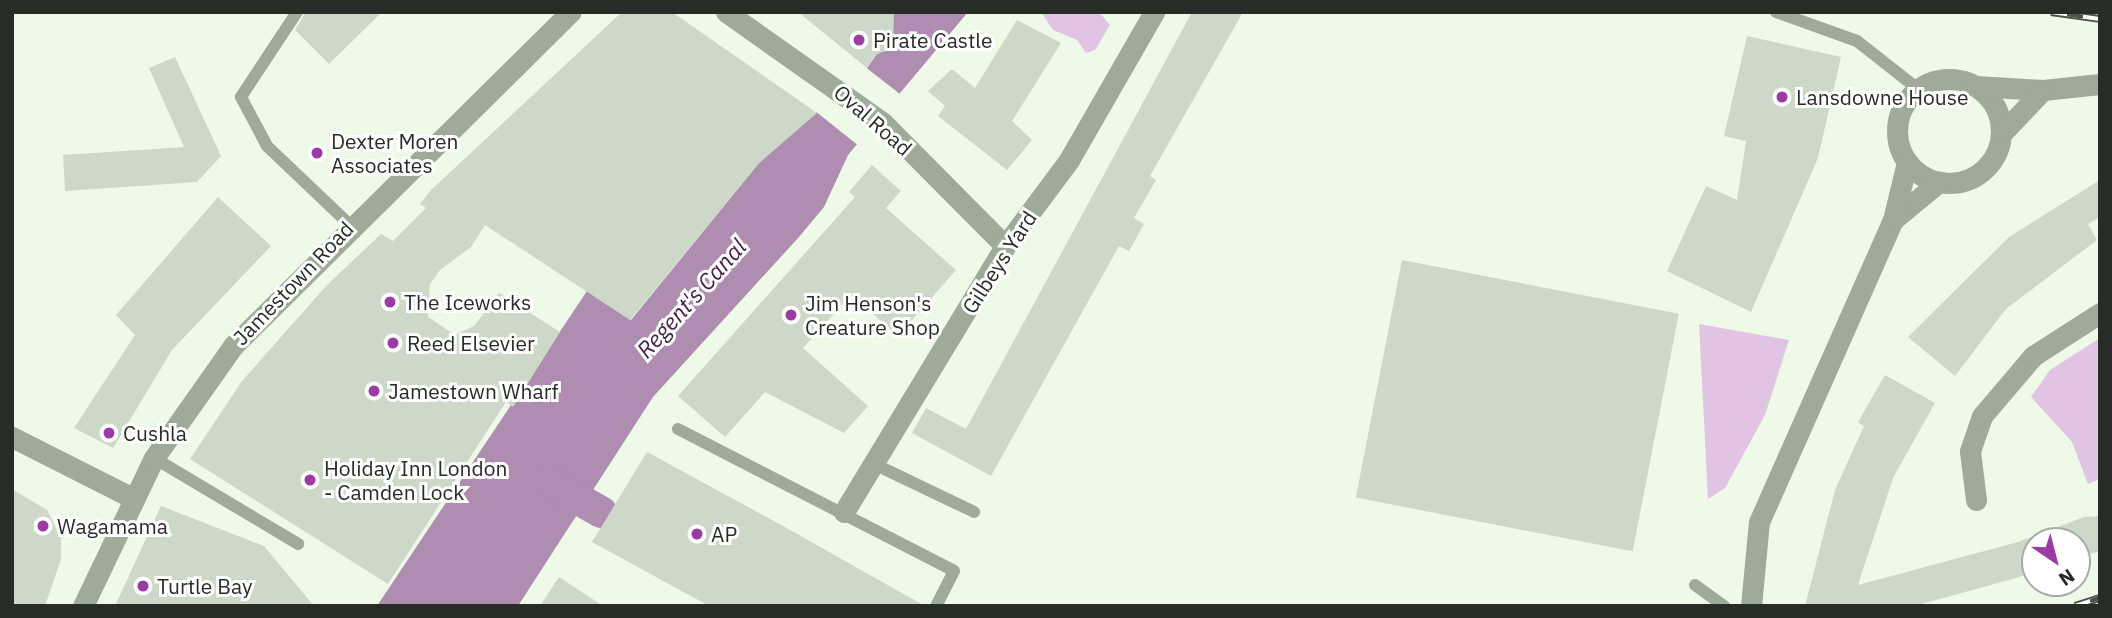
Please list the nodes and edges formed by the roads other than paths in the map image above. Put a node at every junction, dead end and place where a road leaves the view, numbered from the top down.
1 (297, 12) edge
2 (571, 12) edge
3 (726, 12) edge
4 (1154, 12) edge
5 (1776, 12) edge
6 (2100, 84) edge
7 (1976, 86) junction
8 (1918, 89) junction
9 (2043, 90) junction
10 (2002, 132) junction
11 (1907, 162) junction
12 (1939, 182) junction
13 (1892, 220) junction
14 (349, 224) junction
15 (1005, 246) junction
16 (2100, 313) edge
17 (678, 429) dead end
18 (12, 437) edge
19 (154, 458) junction
20 (874, 464) junction
21 (133, 498) junction
22 (1976, 500) dead end
23 (844, 512) junction
24 (974, 512) dead end
25 (298, 544) dead end
26 (1695, 585) dead end
27 (83, 606) edge
28 (936, 606) edge
29 (1724, 606) edge
30 (1751, 606) edge

1 - 14 lane
2 - 14 street, Jamestown Road
3 - 15 street, Oval Road
4 - 15 street, Gilbeys Yard
5 - 8 lane
6 - 9 street
7 - 8 street
7 - 9 street
7 - 10 street
8 - 11 street
9 - 10 street
10 - 12 street
11 - 12 street
11 - 13 street
12 - 13 street
13 - 30 street
14 - 19 street, Jamestown Road
15 - 20 street, Gilbeys Yard
16 - 22 street
17 - 23 lane
18 - 21 street
19 - 21 street, Jamestown Road
19 - 25 lane
20 - 23 street, Gilbeys Yard
20 - 24 lane
21 - 27 street, Jamestown Road
23 - 28 lane
26 - 29 lane

